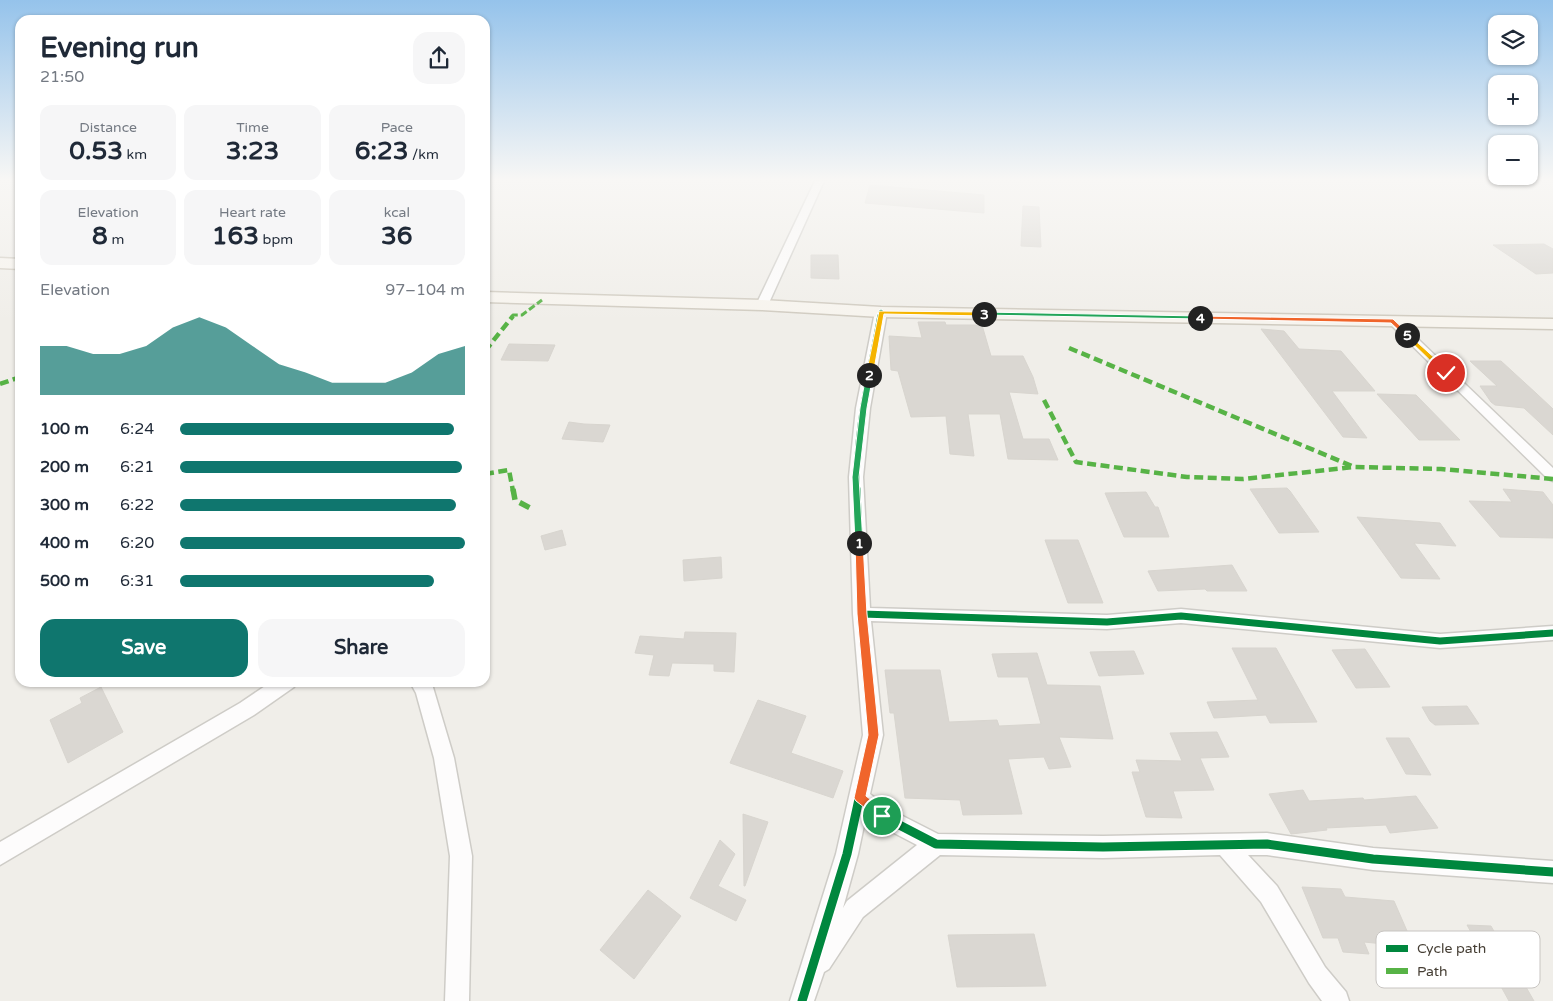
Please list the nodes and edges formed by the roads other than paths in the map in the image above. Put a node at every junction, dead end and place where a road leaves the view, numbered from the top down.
1 (798, 228) edge
2 (0, 262) edge
3 (15, 264) edge
4 (490, 297) edge
5 (762, 305) junction
6 (882, 312) junction
7 (1393, 321) junction
8 (1553, 324) edge
9 (1553, 476) edge
10 (862, 614) junction
11 (1553, 633) edge
12 (280, 687) edge
13 (423, 687) edge
14 (860, 798) junction
15 (936, 844) junction
16 (1225, 845) junction
17 (0, 854) edge
18 (1553, 872) edge
19 (811, 976) junction
20 (457, 1001) edge
21 (802, 1001) edge
22 (1337, 1001) edge

1 - 5 street
2 - 3 main road
4 - 5 main road
5 - 6 main road
6 - 7 main road
6 - 10 street
7 - 8 main road
7 - 9 street
10 - 11 street
10 - 14 street
12 - 17 street
13 - 20 street
14 - 15 street
14 - 19 street
15 - 16 street
15 - 19 street
16 - 18 street
16 - 22 street
19 - 21 street

